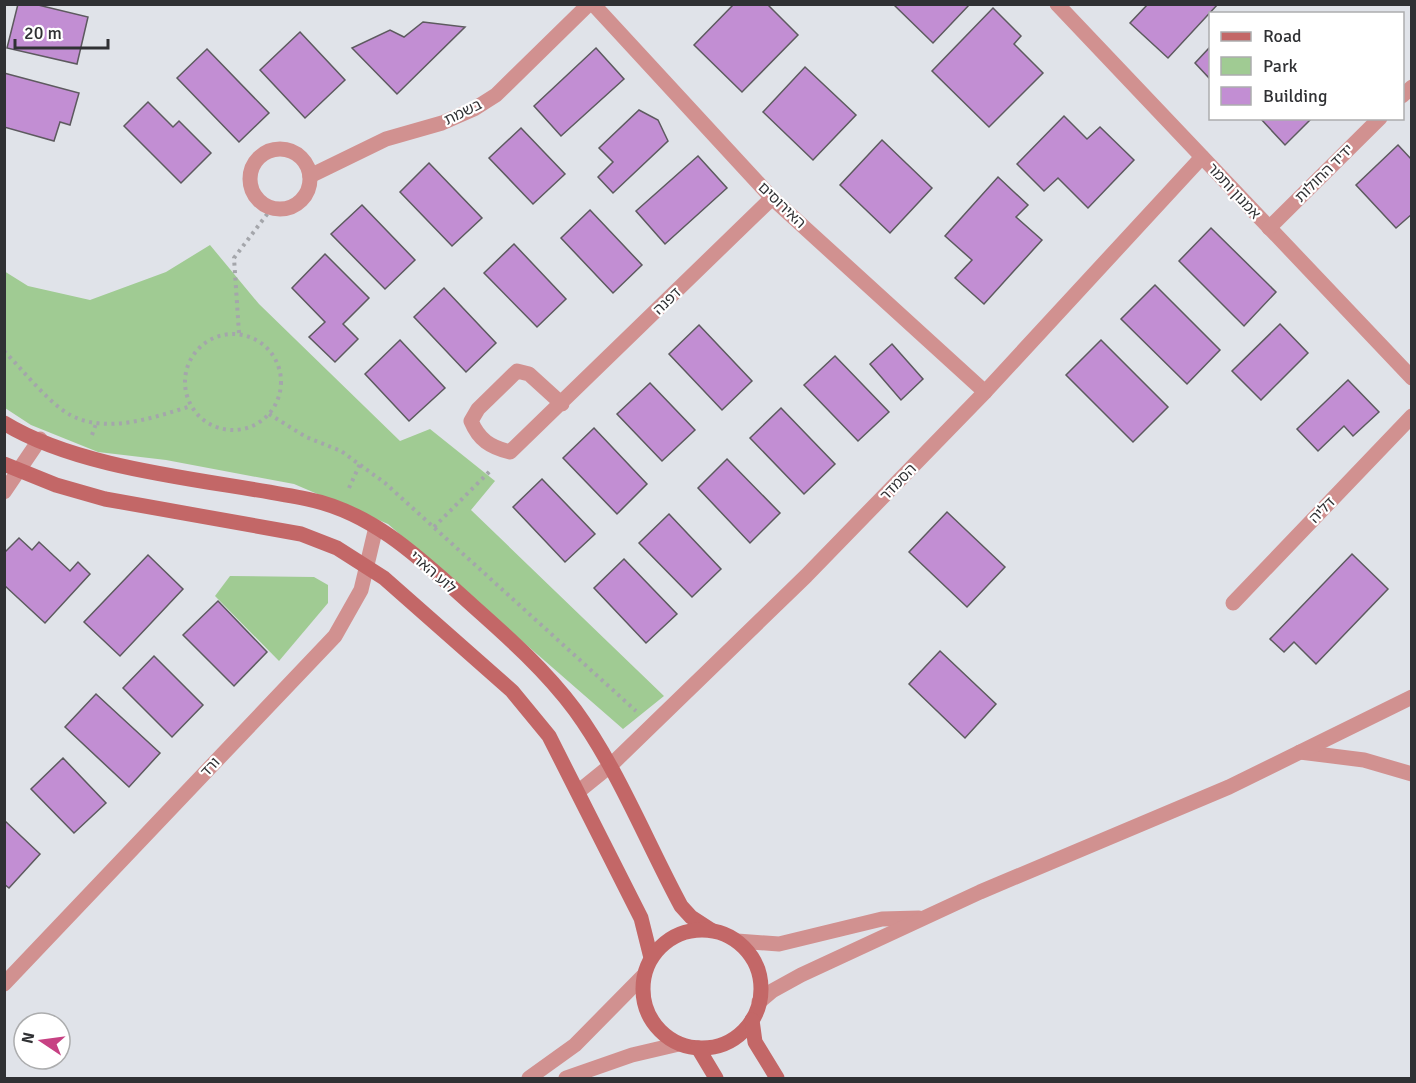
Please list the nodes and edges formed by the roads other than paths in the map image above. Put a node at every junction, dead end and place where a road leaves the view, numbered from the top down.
1 (591, 4) edge
2 (1057, 4) edge
3 (1378, 120) edge
4 (1202, 157) junction
5 (310, 176) junction
6 (772, 198) junction
7 (1269, 228) junction
8 (1412, 378) edge
9 (985, 392) junction
10 (562, 404) junction
11 (1412, 416) edge
12 (4, 423) edge
13 (40, 439) junction
14 (4, 464) edge
15 (20, 471) junction
16 (4, 492) edge
17 (376, 527) junction
18 (367, 565) junction
19 (1233, 603) dead end
20 (1412, 697) edge
21 (1300, 752) junction
22 (609, 766) junction
23 (1412, 774) edge
24 (579, 791) junction
25 (927, 917) junction
26 (711, 930) junction
27 (737, 941) junction
28 (651, 958) junction
29 (644, 975) junction
30 (4, 984) edge
31 (759, 1002) junction
32 (752, 1020) junction
33 (679, 1044) junction
34 (698, 1048) junction
35 (529, 1078) edge
36 (566, 1078) edge
37 (716, 1078) edge
38 (777, 1078) edge

1 - 5 street, בשמת
1 - 6 street, האירוסים
2 - 4 street, אמנון ותמר
3 - 7 street, ידיד החולות
4 - 7 street, אמנון ותמר
4 - 9 street, הסמדר
5 - 5 street
6 - 9 street, האירוסים
6 - 10 street, דפנה
7 - 8 street, אמנון ותמר
9 - 22 street, הסמדר
10 - 10 street, דפנה
11 - 19 street, דליה
12 - 13 street, לוע הארי
13 - 15 street
13 - 17 street, לוע הארי
14 - 15 street
15 - 16 street
15 - 18 street
17 - 18 street, ורד
17 - 22 street, לוע הארי
18 - 24 street
18 - 30 street, ורד
20 - 21 street
21 - 23 street
21 - 25 street
22 - 24 street, הסמדר
22 - 26 street, לוע הארי
24 - 28 street
25 - 27 street
25 - 31 street
26 - 27 street
26 - 28 street
27 - 31 street
28 - 29 street
29 - 33 street
29 - 35 street
31 - 32 street
32 - 34 street
32 - 38 street
33 - 34 street
33 - 36 street
34 - 37 street

